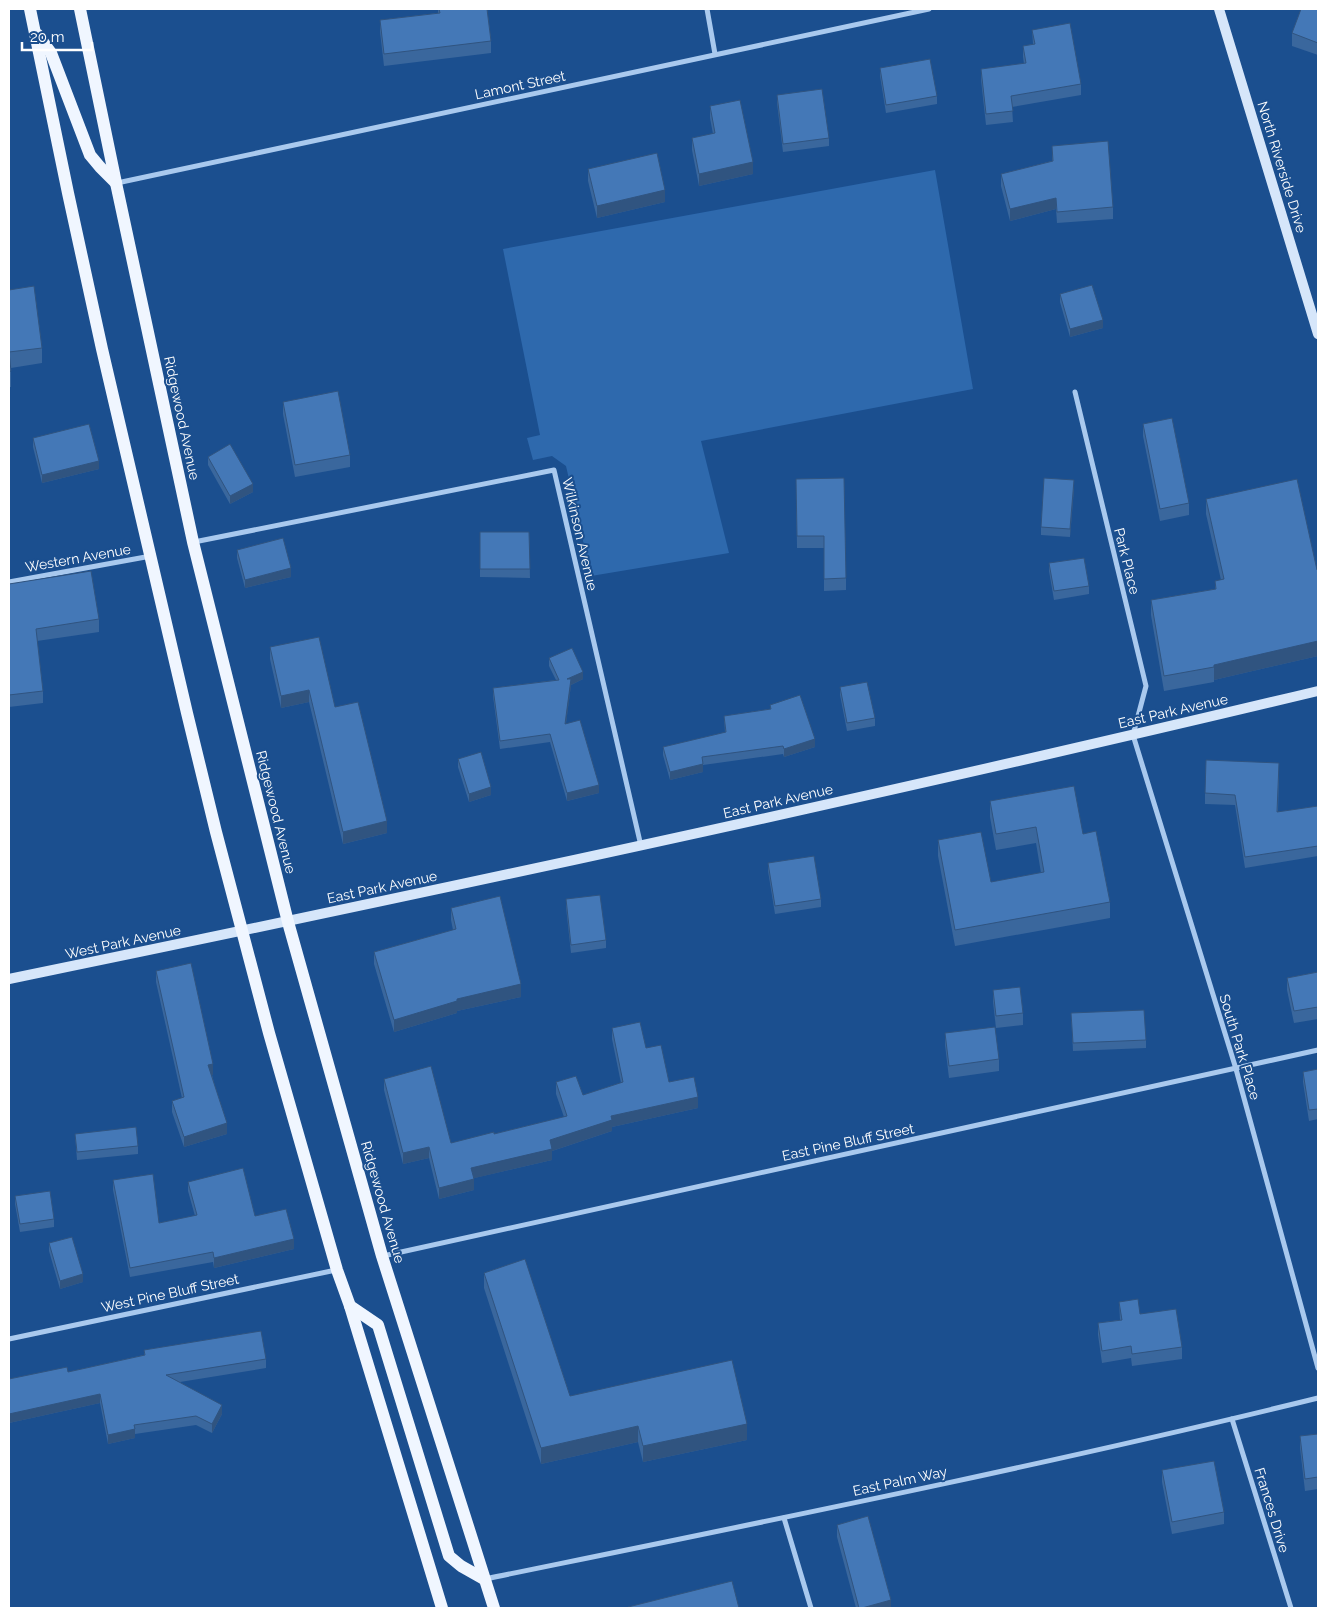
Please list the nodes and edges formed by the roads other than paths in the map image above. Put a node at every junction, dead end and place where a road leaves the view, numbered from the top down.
1 (30, 9) edge
2 (80, 9) edge
3 (707, 9) edge
4 (929, 9) edge
5 (1219, 9) edge
6 (35, 30) junction
7 (715, 54) junction
8 (116, 183) junction
9 (1318, 334) edge
10 (1075, 392) dead end
11 (193, 542) junction
12 (151, 556) junction
13 (9, 582) edge
14 (1318, 690) edge
15 (1133, 735) junction
16 (641, 846) junction
17 (288, 922) junction
18 (242, 931) junction
19 (9, 979) edge
20 (1318, 1050) edge
21 (1236, 1068) junction
22 (382, 1256) junction
23 (337, 1270) junction
24 (350, 1306) junction
25 (9, 1339) edge
26 (1318, 1368) edge
27 (1318, 1398) edge
28 (1232, 1419) junction
29 (784, 1518) junction
30 (484, 1579) junction
31 (442, 1608) edge
32 (494, 1608) edge
33 (811, 1608) edge
34 (1291, 1608) edge

1 - 6 main road
2 - 8 main road, Ridgewood Avenue
3 - 7 street
4 - 7 street, Lamont Street
5 - 9 street, North Riverside Drive
6 - 8 main road
6 - 12 main road
7 - 8 street, Lamont Street
8 - 11 main road, Ridgewood Avenue
10 - 15 street, Park Place
11 - 16 street, Wilkinson Avenue
11 - 17 main road, Ridgewood Avenue
12 - 13 street, Western Avenue
12 - 18 main road
14 - 15 street, East Park Avenue
15 - 16 street, East Park Avenue
15 - 21 street, South Park Place
16 - 17 street, East Park Avenue
17 - 18 street, East Park Avenue
17 - 22 main road, Ridgewood Avenue
18 - 19 street, West Park Avenue
18 - 23 main road
20 - 21 street, East Pine Bluff Street
21 - 22 street, East Pine Bluff Street
21 - 26 street, South Park Place
22 - 30 main road, Ridgewood Avenue
23 - 24 main road
23 - 25 street, West Pine Bluff Street
24 - 30 main road
24 - 31 main road
27 - 28 street, East Palm Way
28 - 29 street, East Palm Way
28 - 34 street, Frances Drive
29 - 30 street, East Palm Way
29 - 33 street
30 - 32 main road, Ridgewood Avenue

